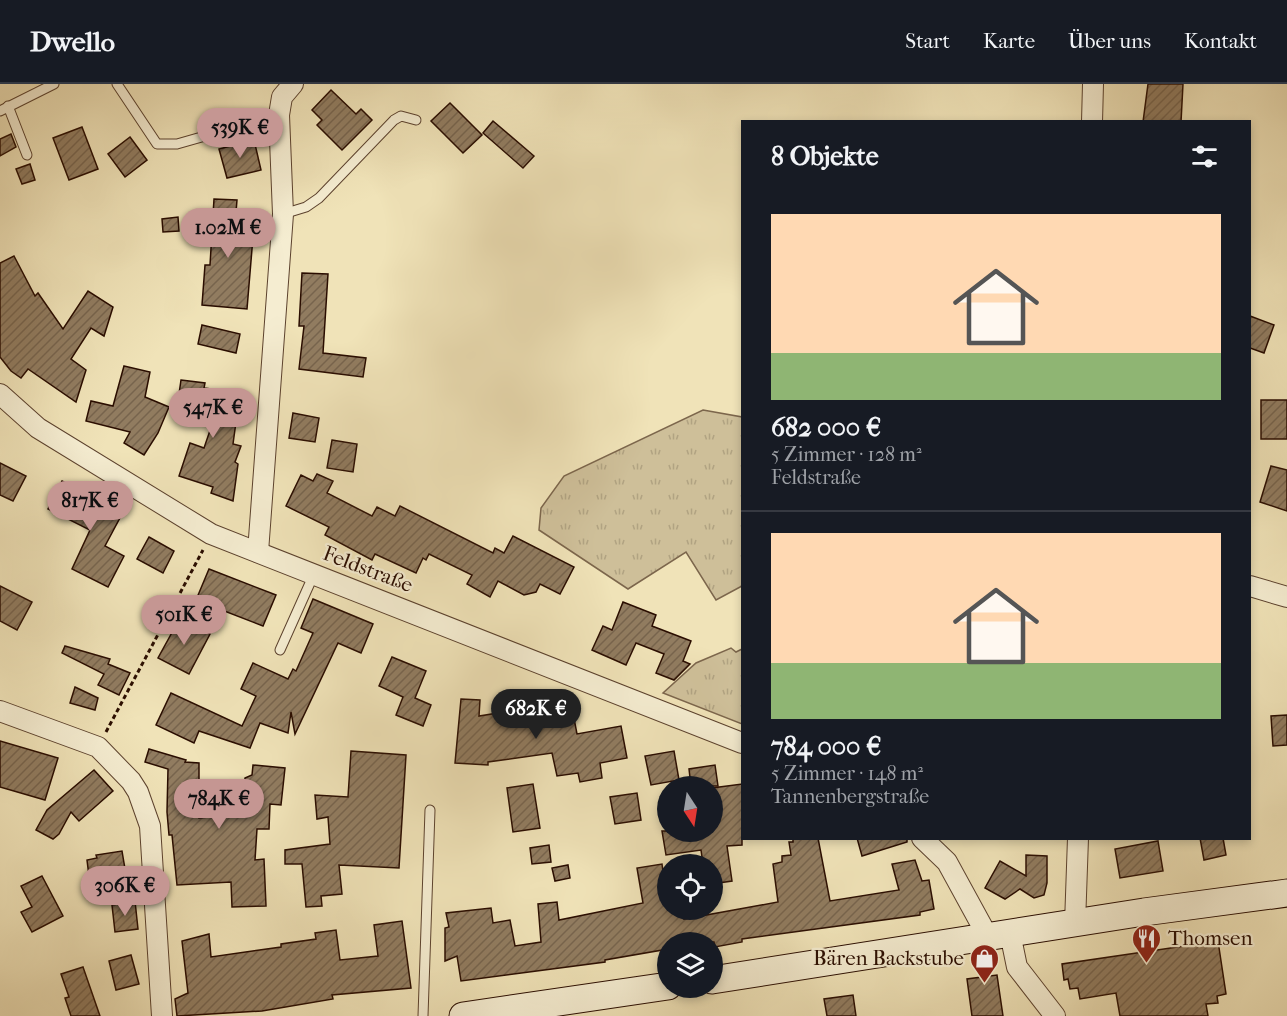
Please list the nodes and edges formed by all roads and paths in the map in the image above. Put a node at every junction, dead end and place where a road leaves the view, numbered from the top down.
1 (54, 84) edge
2 (117, 84) edge
3 (293, 84) edge
4 (1093, 84) edge
5 (4, 109) edge
6 (279, 115) junction
7 (416, 120) dead end
8 (1092, 120) edge
9 (27, 156) dead end
10 (283, 214) junction
11 (0, 394) edge
12 (211, 534) junction
13 (258, 552) junction
14 (314, 574) junction
15 (1251, 586) edge
16 (1287, 597) edge
17 (280, 650) dead end
18 (0, 711) edge
19 (741, 743) edge
20 (98, 747) junction
21 (430, 810) dead end
22 (924, 840) edge
23 (1077, 840) edge
24 (1287, 894) edge
25 (1075, 924) junction
26 (999, 935) junction
27 (723, 978) edge
28 (657, 988) edge
29 (162, 1016) edge
30 (423, 1016) edge
31 (463, 1016) edge
32 (1055, 1016) edge

1 - 5 lane
2 - 6 lane
3 - 6 street
4 - 8 street
5 - 9 lane
6 - 10 street
7 - 10 lane
10 - 13 street
11 - 12 street, Feldstraße
12 - 13 street, Feldstraße
12 - 20 path
13 - 14 street, Feldstraße
14 - 17 lane
14 - 19 street, Feldstraße
15 - 16 street
18 - 20 street
20 - 29 street
21 - 30 lane
22 - 26 street
23 - 25 street
24 - 25 main road
25 - 26 main road
26 - 27 main road
26 - 32 street
28 - 31 main road

